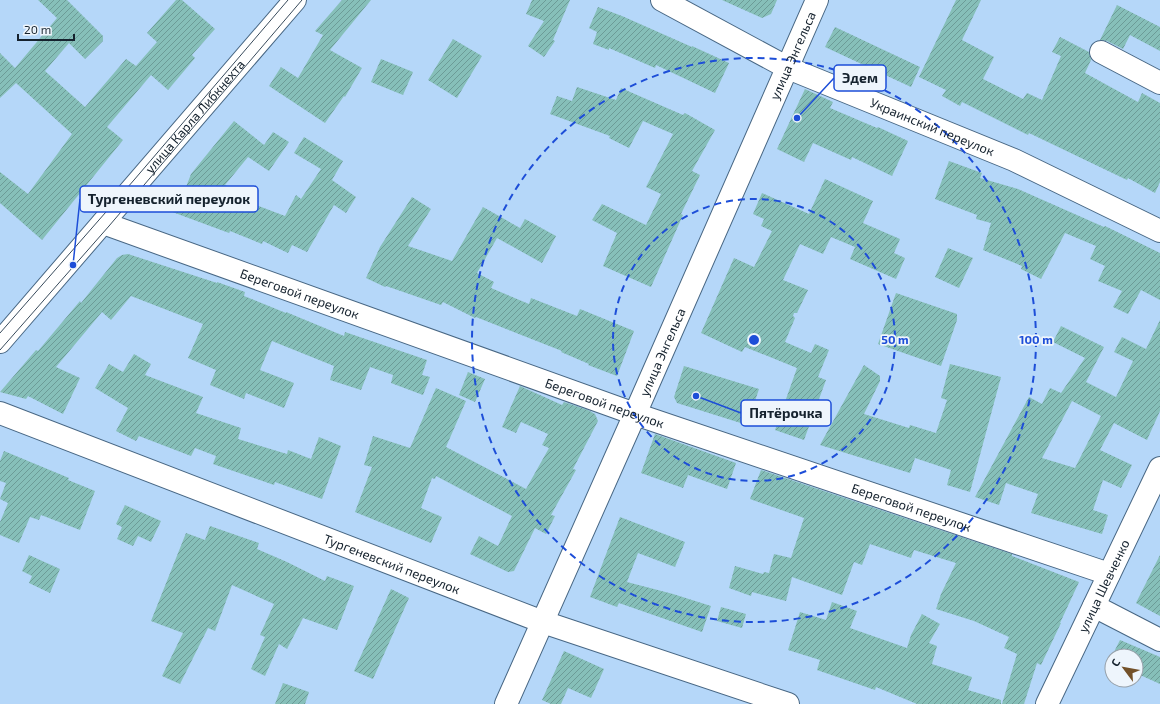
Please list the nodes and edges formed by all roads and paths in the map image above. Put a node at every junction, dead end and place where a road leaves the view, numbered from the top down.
1 (295, 0) edge
2 (662, 0) edge
3 (817, 0) edge
4 (1101, 52) dead end
5 (788, 68) junction
6 (1160, 83) edge
7 (103, 223) junction
8 (1160, 232) edge
9 (0, 342) edge
10 (0, 413) edge
11 (635, 414) junction
12 (1160, 468) edge
13 (1109, 574) junction
14 (1094, 606) junction
15 (543, 622) junction
16 (1160, 640) edge
17 (506, 704) edge
18 (788, 704) edge
19 (1047, 704) edge

1 - 7 street, улица Карла Либкнехта
2 - 5 street, Украинский переулок
3 - 5 street, улица Энгельса
4 - 6 street
5 - 8 street, Украинский переулок
5 - 11 street, улица Энгельса
7 - 9 street, улица Карла Либкнехта
7 - 11 street, Береговой переулок
10 - 15 street, Тургеневский переулок
11 - 13 street, Береговой переулок
11 - 15 street, улица Энгельса
12 - 13 street, улица Шевченко
13 - 14 street, улица Шевченко
14 - 16 street
14 - 19 street, улица Шевченко
15 - 17 street, улица Энгельса
15 - 18 street, Тургеневский переулок

